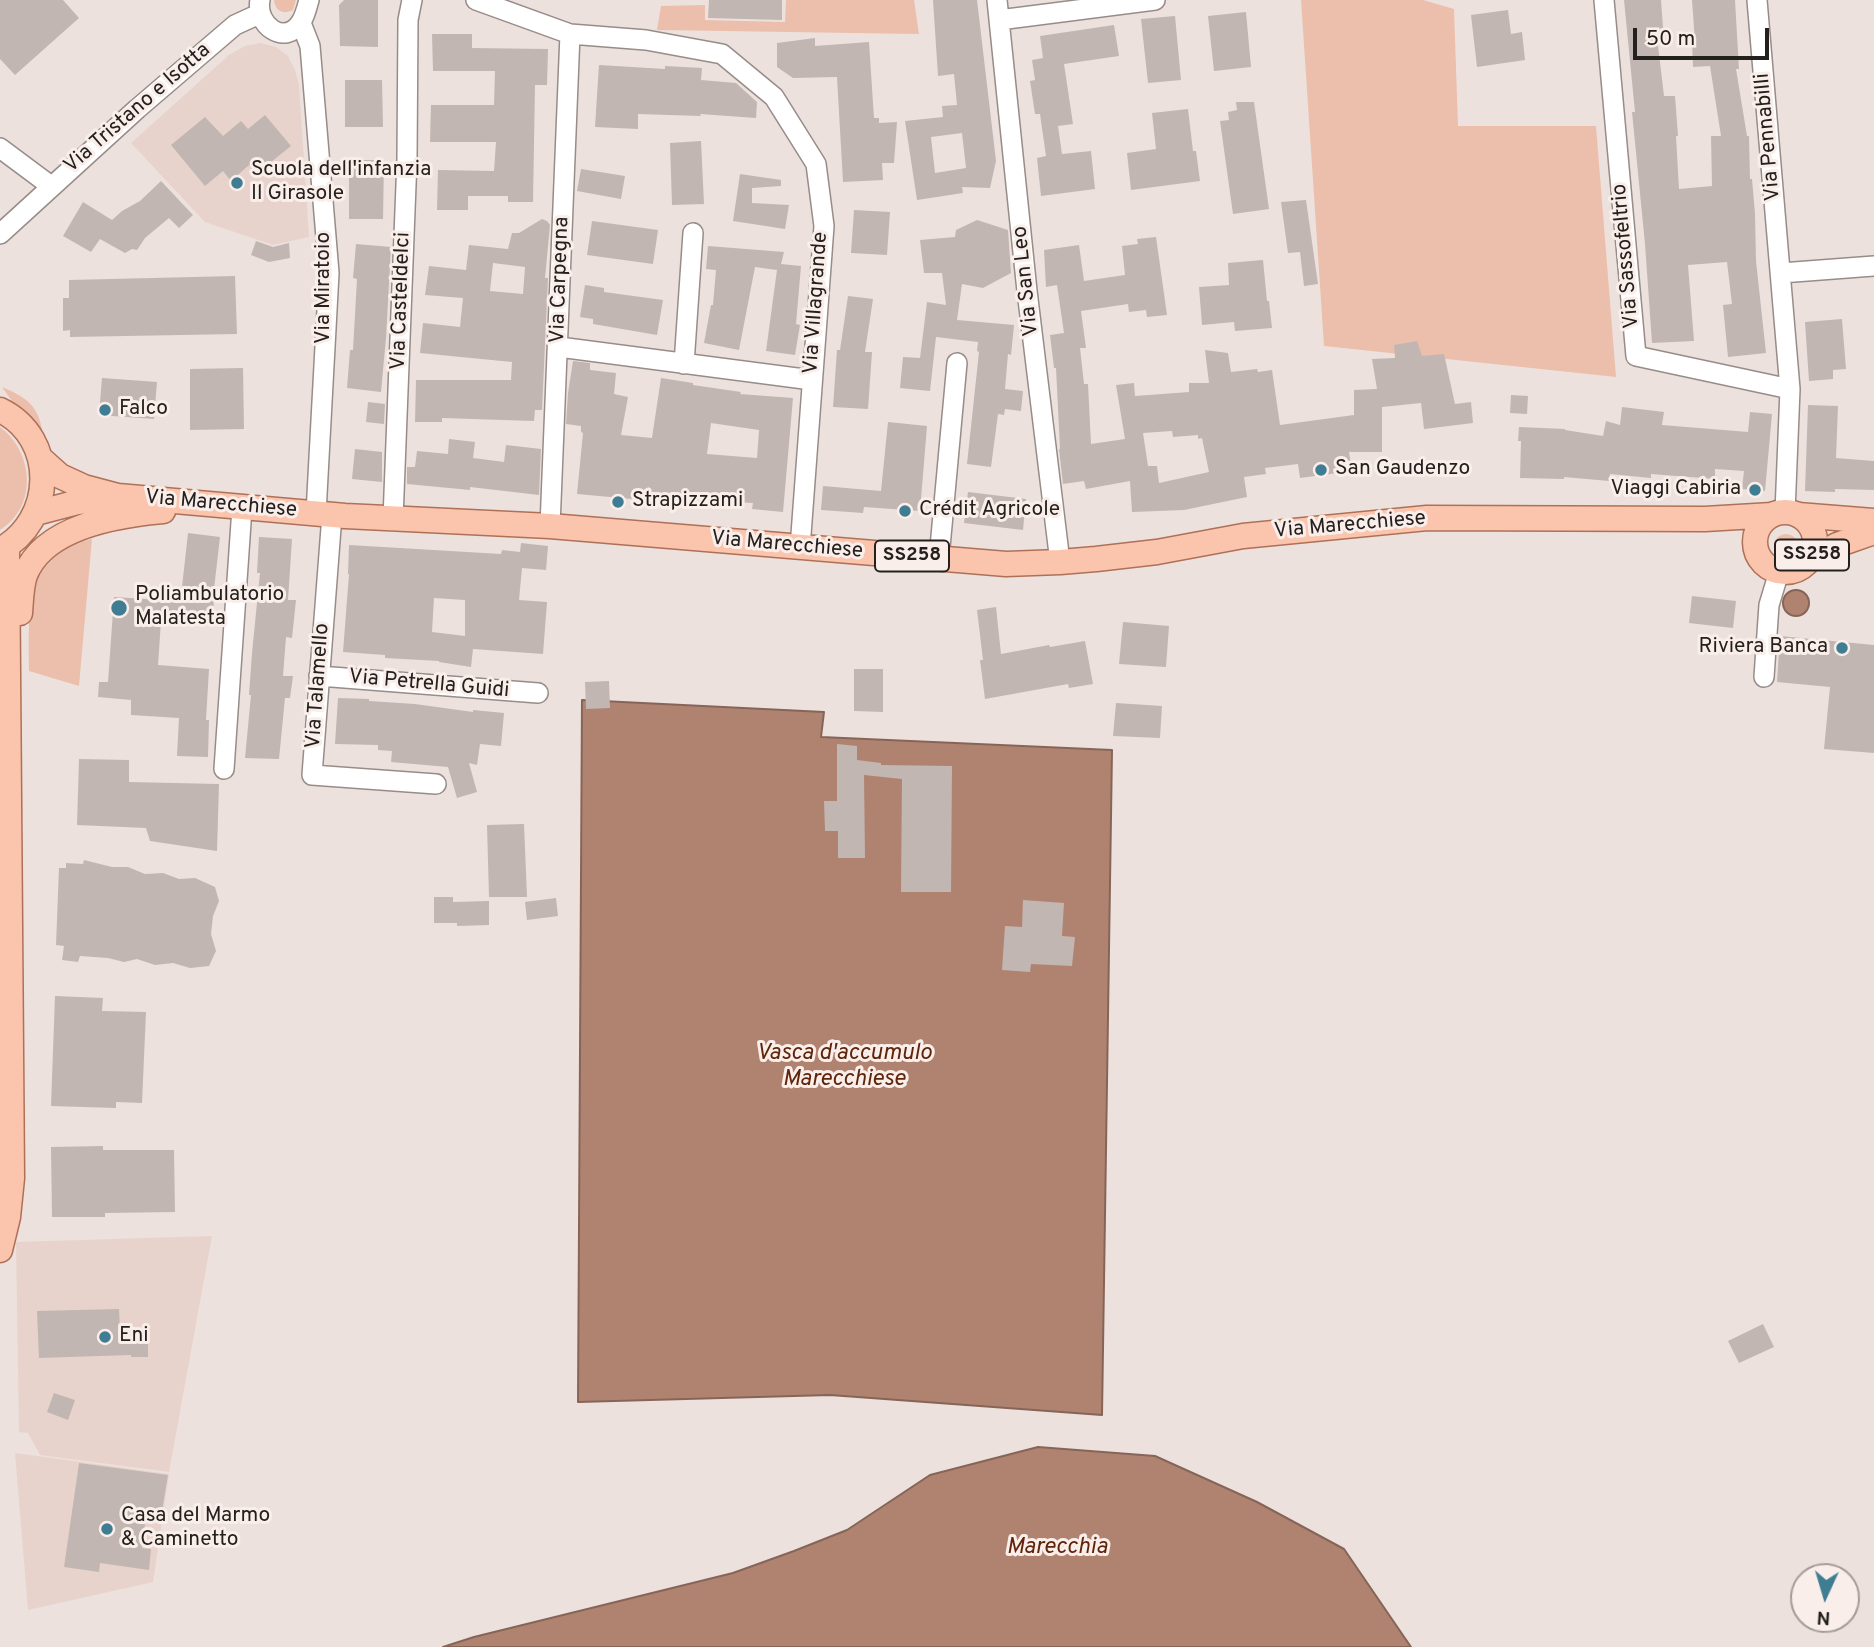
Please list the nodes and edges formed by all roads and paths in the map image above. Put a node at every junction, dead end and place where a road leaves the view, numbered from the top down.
1 (309, 0) edge
2 (412, 0) edge
3 (476, 0) edge
4 (1155, 0) edge
5 (1604, 0) edge
6 (1757, 0) edge
7 (260, 7) edge
8 (998, 10) edge
9 (301, 23) junction
10 (570, 34) junction
11 (0, 148) edge
12 (51, 186) junction
13 (22, 212) junction
14 (0, 225) edge
15 (693, 233) dead end
16 (0, 234) edge
17 (1874, 266) edge
18 (1781, 273) junction
19 (559, 347) junction
20 (957, 363) dead end
21 (684, 364) junction
22 (811, 380) junction
23 (1790, 389) junction
24 (2, 408) edge
25 (40, 459) junction
26 (118, 496) junction
27 (216, 505) junction
28 (242, 508) junction
29 (36, 513) junction
30 (324, 514) junction
31 (1785, 514) junction
32 (393, 519) junction
33 (1705, 519) junction
34 (1874, 521) edge
35 (550, 526) junction
36 (1874, 532) edge
37 (4, 548) edge
38 (800, 548) junction
39 (1756, 550) junction
40 (939, 558) junction
41 (1809, 560) junction
42 (1060, 562) junction
43 (1779, 572) junction
44 (319, 676) junction
45 (1764, 677) dead end
46 (538, 694) dead end
47 (224, 769) dead end
48 (436, 784) dead end
49 (8, 792) junction
50 (0, 1250) edge

1 - 9 street
2 - 32 street, Via Casteldelci
3 - 10 street, Via Villagrande
4 - 8 street
5 - 23 street, Via Sassofeltrio
6 - 18 street, Via Pennabilli
7 - 9 street
7 - 12 street, Via Tristano e Isotta
8 - 42 street, Via San Leo
9 - 30 street, Via Miratoio
10 - 19 street, Via Carpegna
10 - 22 street, Via Villagrande
11 - 12 street
12 - 13 street, Via Tristano e Isotta
13 - 14 street, Via Tristano e Isotta
13 - 16 street, Via Tristano e Isotta
15 - 21 street
17 - 18 street
18 - 23 street, Via Pennabilli
19 - 21 street
19 - 35 street, Via Carpegna
20 - 40 street
21 - 22 street
22 - 38 street, Via Villagrande
23 - 31 street, Via Pennabilli
24 - 25 main road
25 - 26 main road, Via Marecchiese / SS258
25 - 29 main road
26 - 27 main road, Via Marecchiese / SS258
26 - 29 main road, Via Marecchiese / SS258
27 - 28 main road, Via Marecchiese / SS258
27 - 49 main road
28 - 30 main road, Via Marecchiese / SS258
28 - 47 street
29 - 37 main road
30 - 32 main road, Via Marecchiese / SS258
30 - 44 street, Via Talamello
31 - 33 main road, Via Marecchiese / SS258
31 - 34 main road, Via Marecchiese / SS258
31 - 39 main road, SS258
31 - 41 main road, SS258
32 - 35 main road, Via Marecchiese / SS258
33 - 39 main road, Via Marecchiese / SS258
33 - 42 main road, Via Marecchiese / SS258
35 - 38 main road, Via Marecchiese / SS258
36 - 41 main road, SS258
37 - 49 main road
38 - 40 main road, Via Marecchiese / SS258
39 - 43 main road, Via Marecchiese / SS258
40 - 42 main road, Via Marecchiese / SS258
41 - 43 main road, SS258
43 - 45 street
44 - 46 street, Via Petrella Guidi
44 - 48 street, Via Talamello
49 - 50 main road

